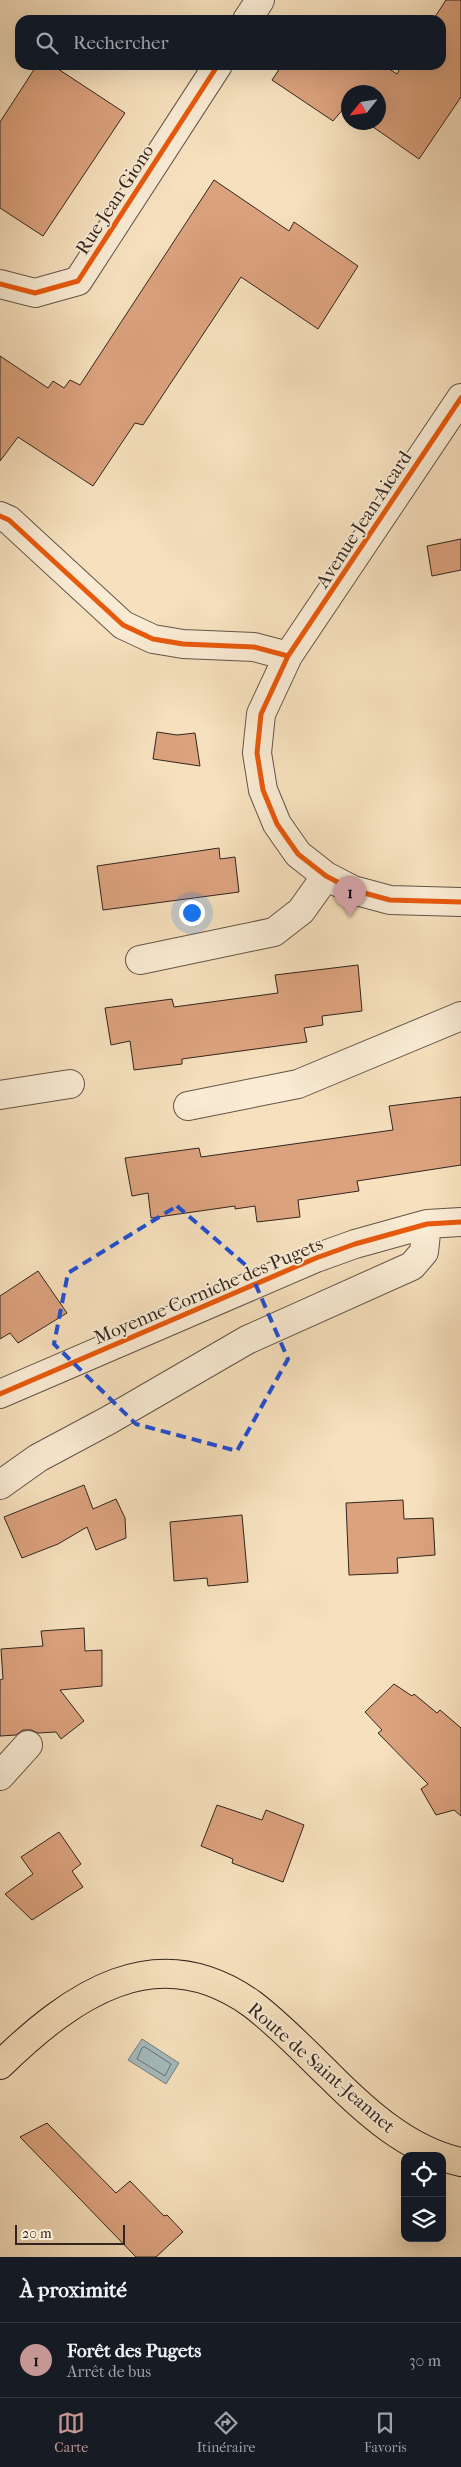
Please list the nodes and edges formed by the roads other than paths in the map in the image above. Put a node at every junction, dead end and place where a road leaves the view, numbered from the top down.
1 (260, 0) edge
2 (250, 15) edge
3 (215, 70) edge
4 (0, 284) edge
5 (461, 398) edge
6 (0, 516) edge
7 (288, 656) junction
8 (326, 876) junction
9 (461, 902) edge
10 (140, 960) dead end
11 (461, 1016) edge
12 (70, 1084) dead end
13 (0, 1095) edge
14 (188, 1106) dead end
15 (461, 1222) edge
16 (427, 1224) junction
17 (0, 1394) edge
18 (0, 1485) edge
19 (28, 1744) dead end
20 (0, 1776) edge
21 (0, 2065) edge
22 (461, 2162) edge

1 - 2 street
3 - 4 street, Rue Jean Giono
5 - 7 street, Avenue Jean Aicard
6 - 7 street
7 - 8 street
8 - 9 street
8 - 10 street
11 - 14 street
12 - 13 street
15 - 16 street, Moyenne Corniche des Pugets
16 - 17 street, Moyenne Corniche des Pugets
16 - 18 street
19 - 20 street
21 - 22 main road, Route de Saint-Jeannet

